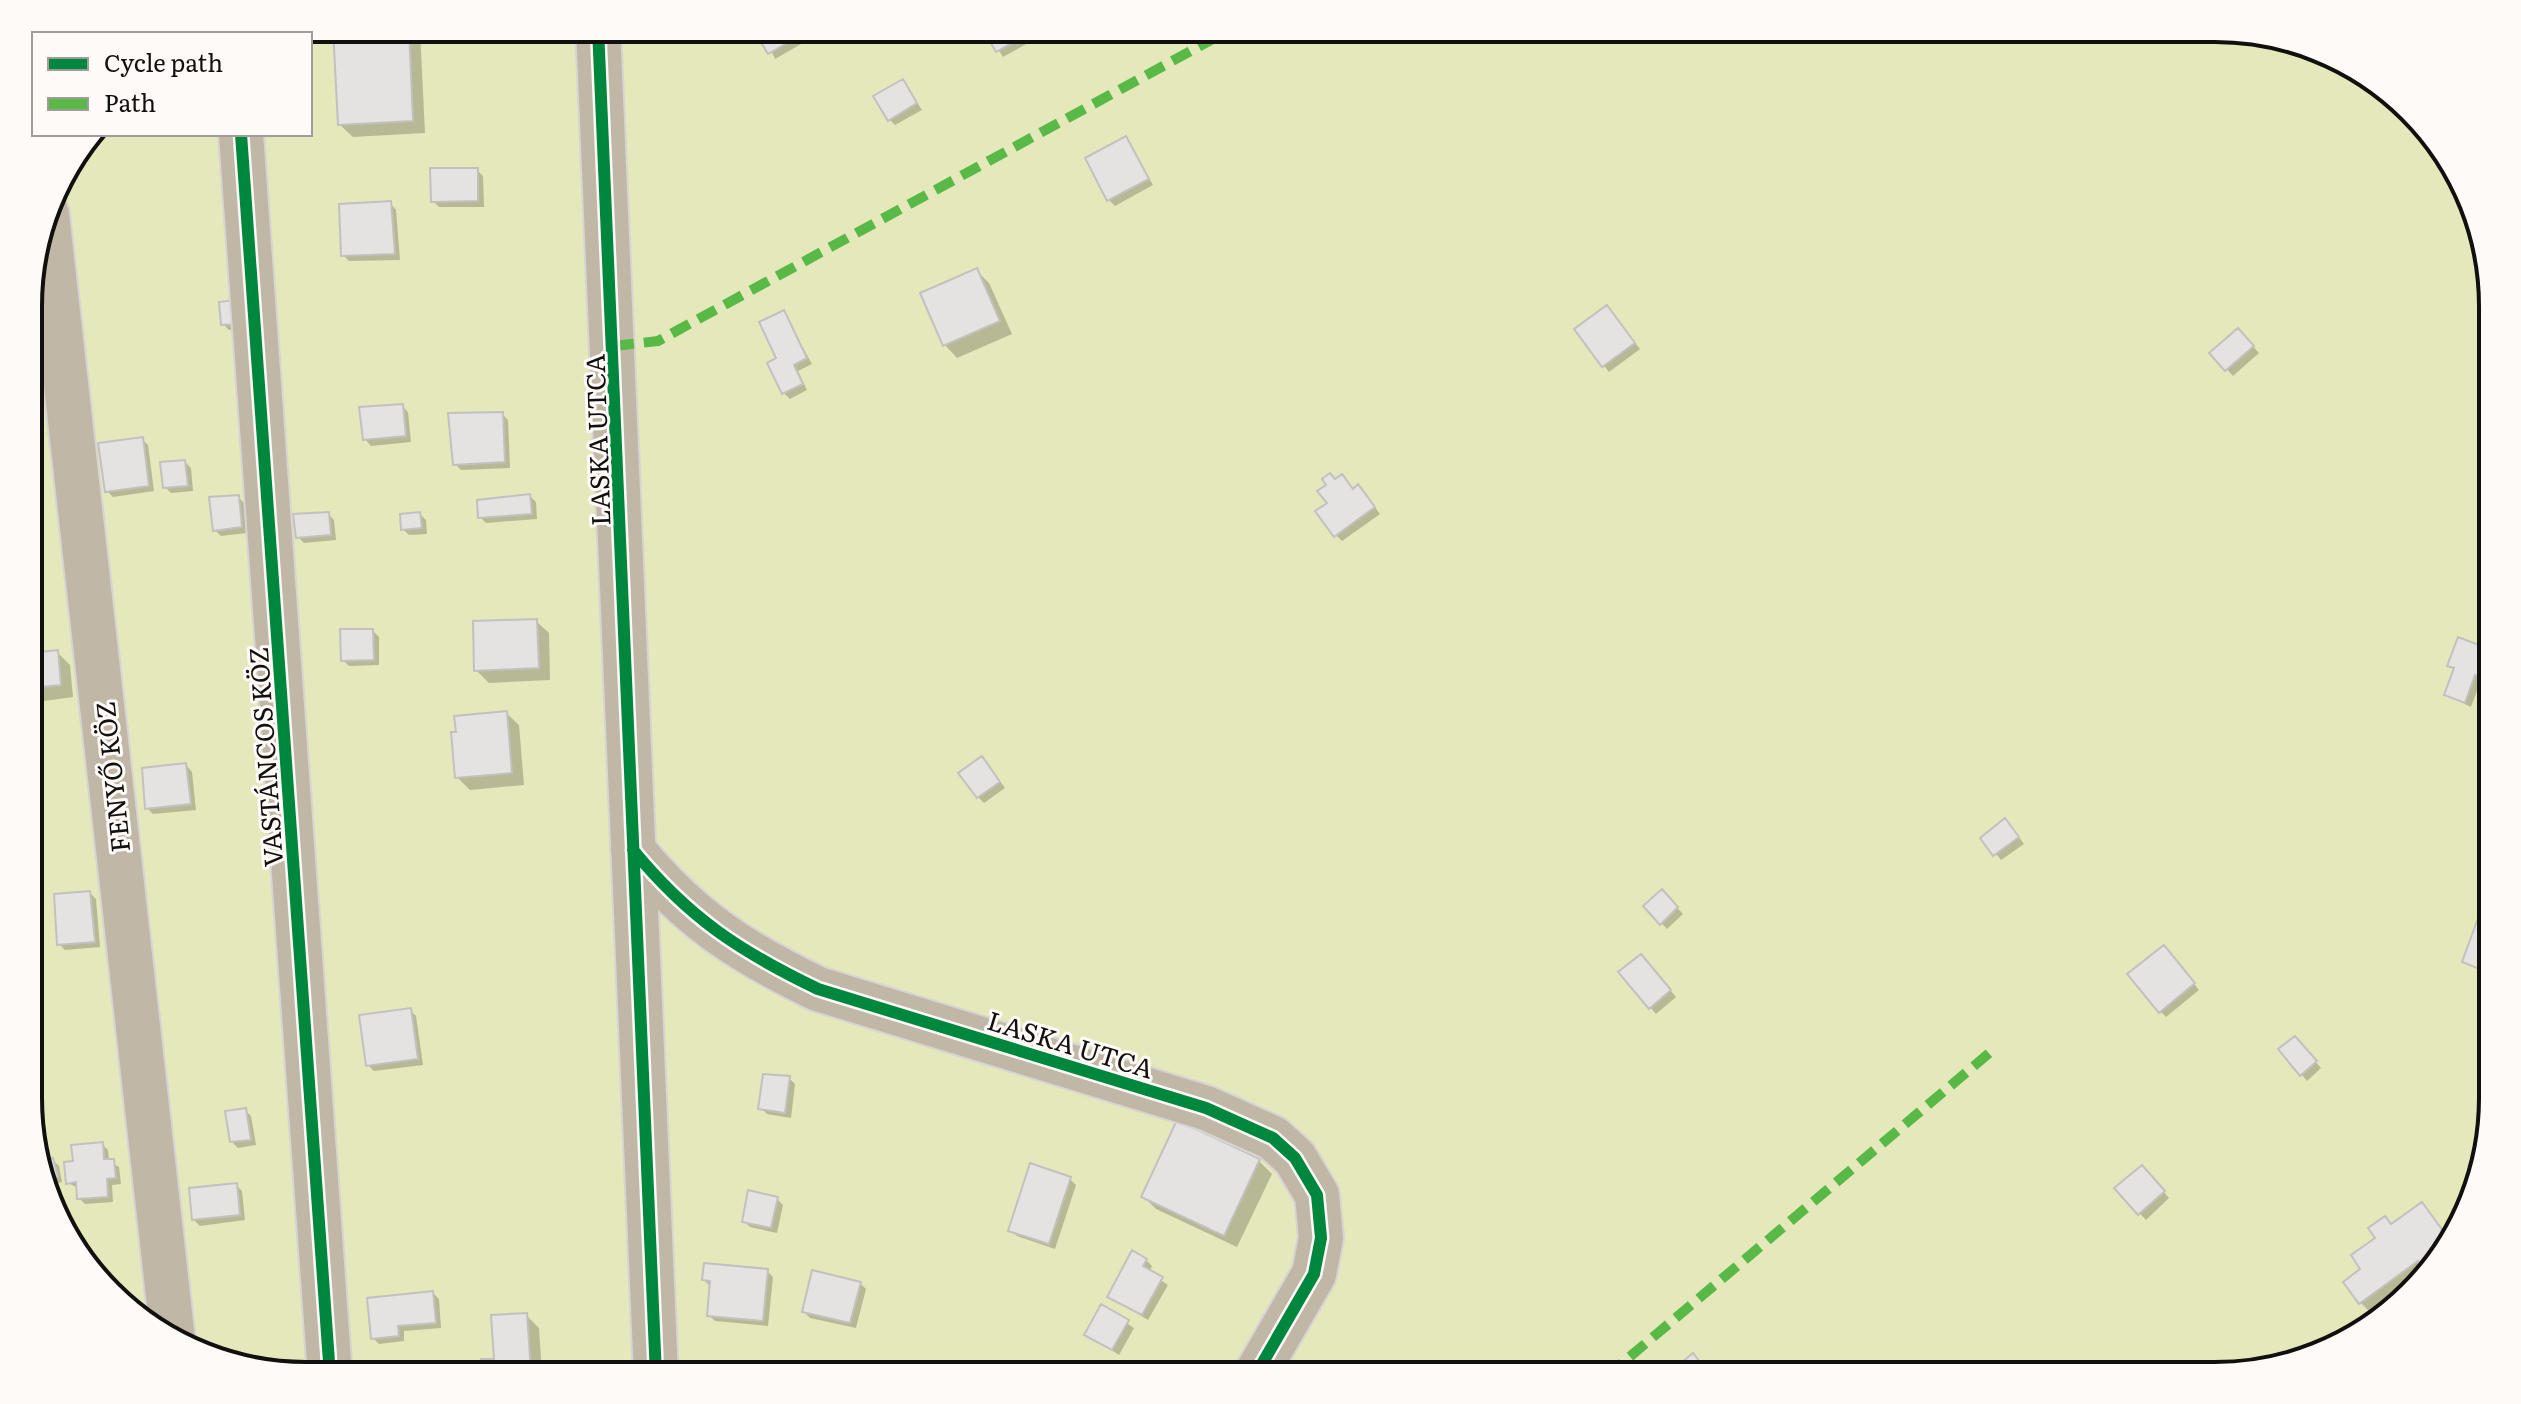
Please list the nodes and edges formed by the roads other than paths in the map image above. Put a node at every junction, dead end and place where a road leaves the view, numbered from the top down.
1 (599, 42) edge
2 (241, 136) edge
3 (50, 242) edge
4 (633, 850) junction
5 (171, 1325) edge
6 (329, 1362) edge
7 (655, 1362) edge
8 (1263, 1362) edge

1 - 4 street, LASKA UTCA
2 - 6 street, VASTÁNCOS KÖZ
3 - 5 street, FENYŐ KÖZ
4 - 7 street, LASKA UTCA
4 - 8 street, LASKA UTCA

